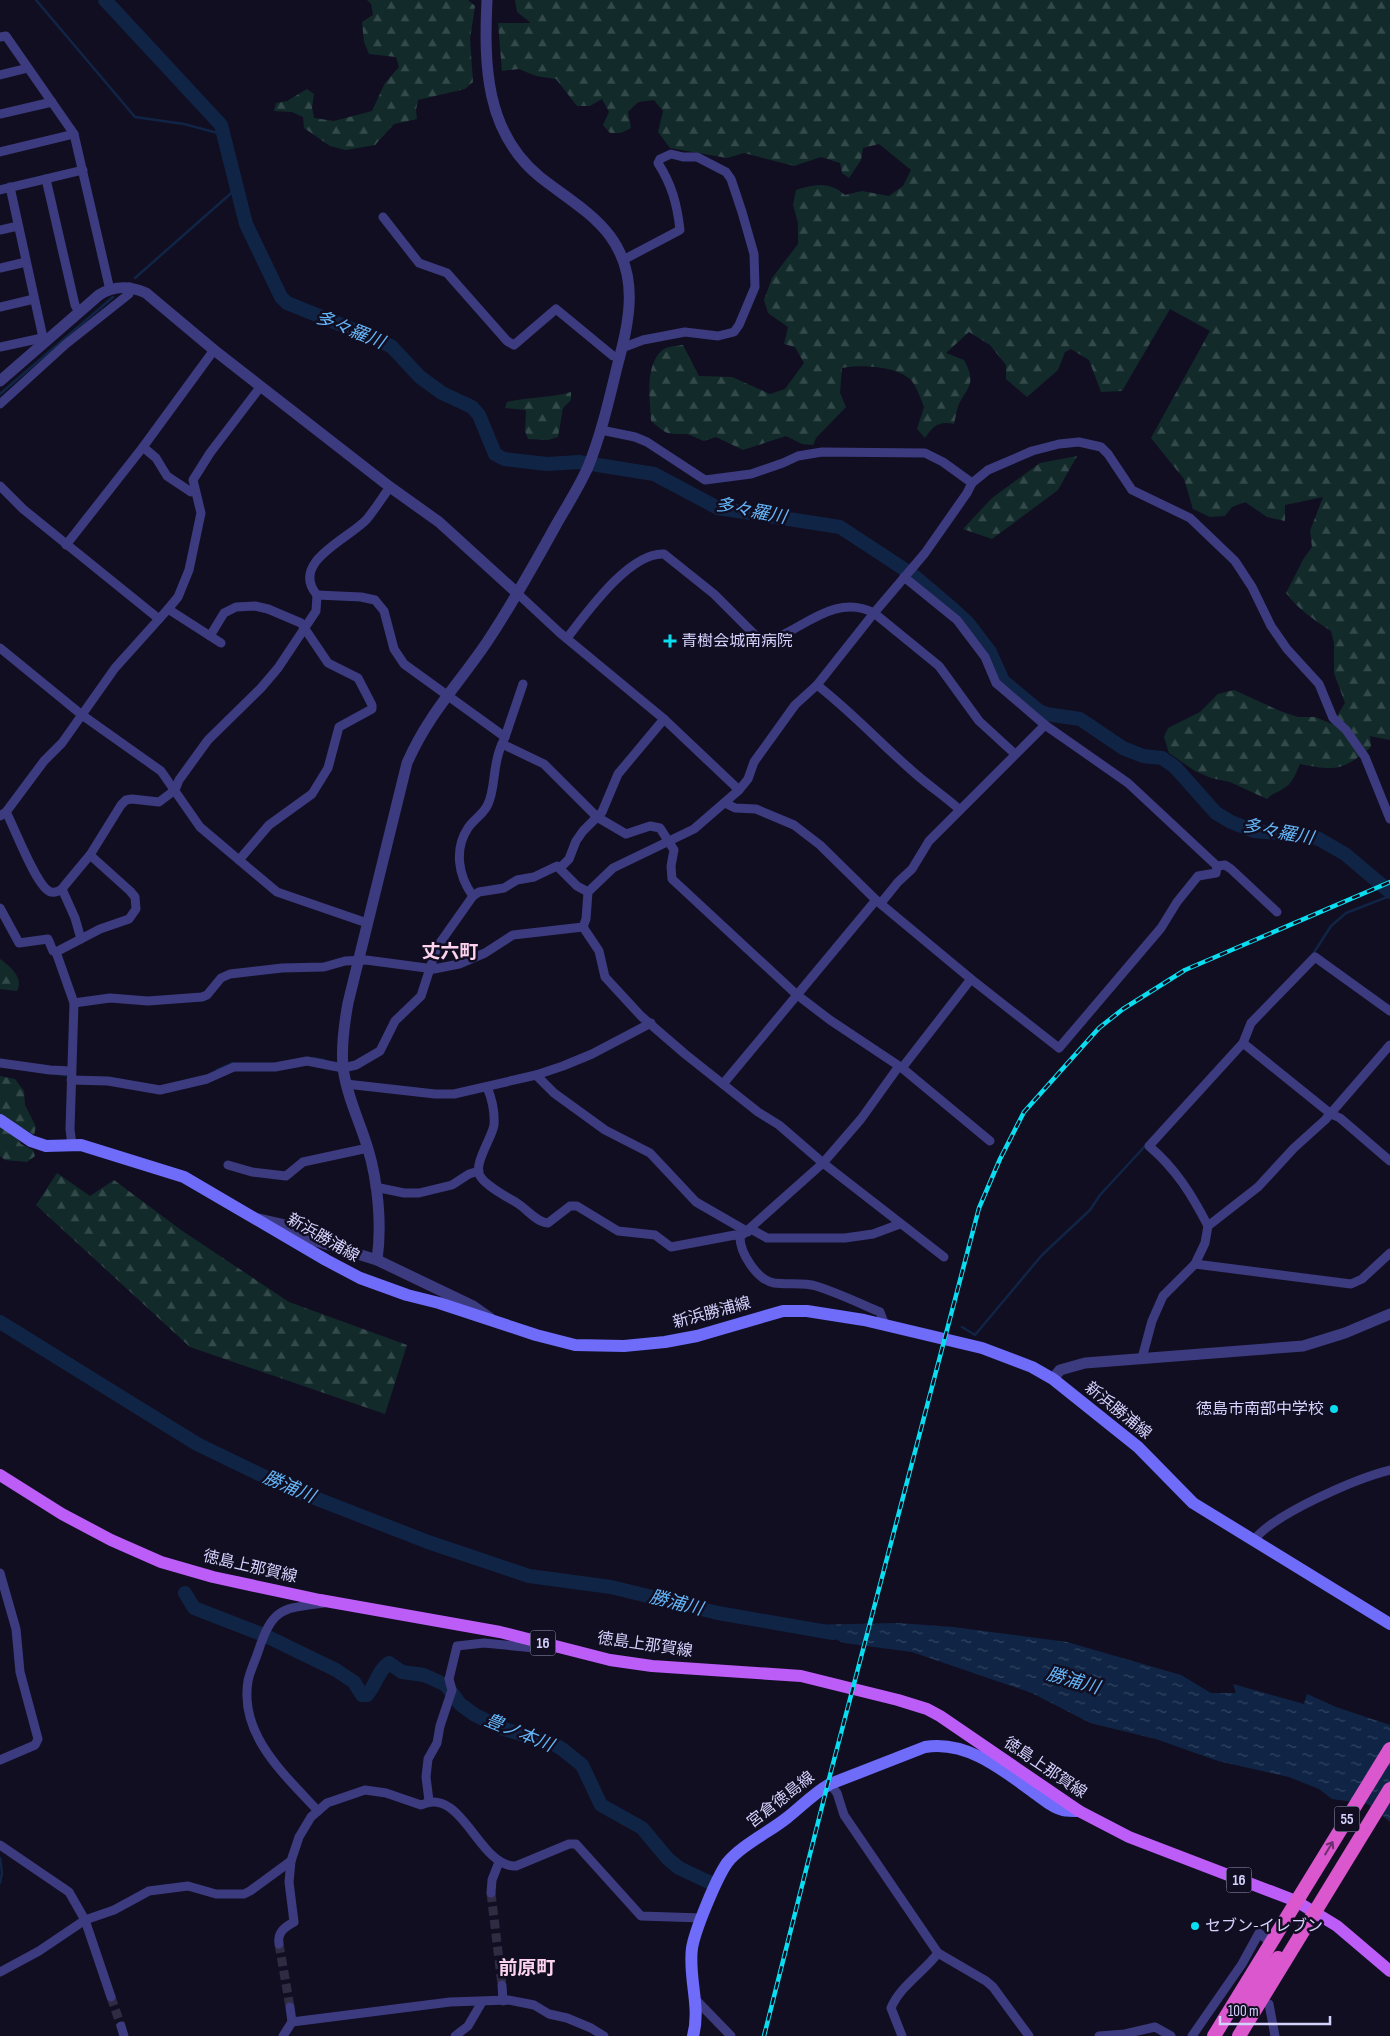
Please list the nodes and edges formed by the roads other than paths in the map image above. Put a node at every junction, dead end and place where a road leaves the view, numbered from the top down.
1 (487, 0) edge
2 (0, 37) edge
3 (28, 68) junction
4 (0, 75) edge
5 (52, 102) junction
6 (0, 114) edge
7 (74, 134) junction
8 (0, 152) edge
9 (83, 170) junction
10 (46, 179) junction
11 (10, 188) junction
12 (0, 190) edge
13 (383, 217) dead end
14 (18, 226) junction
15 (0, 230) edge
16 (623, 260) junction
17 (26, 262) junction
18 (0, 268) edge
19 (130, 287) junction
20 (110, 290) junction
21 (34, 299) junction
22 (0, 307) edge
23 (79, 312) junction
24 (43, 340) junction
25 (0, 347) edge
26 (214, 350) junction
27 (621, 353) junction
28 (0, 382) edge
29 (261, 386) junction
30 (0, 404) edge
31 (601, 430) junction
32 (143, 446) junction
33 (972, 482) junction
34 (0, 486) edge
35 (390, 487) junction
36 (195, 491) junction
37 (66, 545) junction
38 (907, 573) junction
39 (517, 593) junction
40 (317, 595) junction
41 (168, 609) junction
42 (874, 613) junction
43 (159, 620) junction
44 (305, 627) junction
45 (210, 636) junction
46 (567, 638) junction
47 (221, 643) dead end
48 (0, 648) edge
49 (523, 684) dead end
50 (817, 685) junction
51 (445, 696) junction
52 (82, 715) junction
53 (664, 719) junction
54 (1046, 725) junction
55 (503, 741) junction
56 (1015, 754) junction
57 (175, 790) junction
58 (739, 790) junction
59 (725, 803) junction
60 (960, 810) junction
61 (3, 814) edge
62 (598, 817) junction
63 (1390, 819) edge
64 (670, 840) junction
65 (90, 855) junction
66 (238, 860) junction
67 (1217, 866) junction
68 (560, 868) junction
69 (62, 889) junction
70 (588, 892) junction
71 (473, 896) junction
72 (879, 902) junction
73 (0, 908) edge
74 (1277, 912) dead end
75 (367, 923) junction
76 (583, 927) junction
77 (81, 939) junction
78 (56, 952) junction
79 (359, 960) junction
80 (430, 970) junction
81 (971, 979) junction
82 (796, 994) junction
83 (74, 1003) junction
84 (1390, 1012) edge
85 (651, 1023) junction
86 (1243, 1043) junction
87 (1390, 1045) edge
88 (0, 1063) edge
89 (900, 1067) junction
90 (343, 1068) junction
91 (71, 1075) junction
92 (536, 1076) junction
93 (346, 1084) junction
94 (723, 1084) junction
95 (487, 1087) junction
96 (1331, 1114) junction
97 (0, 1120) edge
98 (990, 1141) dead end
99 (72, 1145) junction
100 (368, 1148) junction
101 (1390, 1161) edge
102 (823, 1163) junction
103 (228, 1164) dead end
104 (479, 1171) junction
105 (375, 1186) junction
106 (257, 1219) junction
107 (900, 1224) junction
108 (1208, 1226) junction
109 (746, 1232) junction
110 (1390, 1253) edge
111 (944, 1257) dead end
112 (377, 1260) junction
113 (1195, 1264) junction
114 (1390, 1314) edge
115 (496, 1323) junction
116 (885, 1325) junction
117 (1142, 1358) junction
118 (1053, 1380) junction
119 (1390, 1470) edge
120 (0, 1476) edge
121 (1254, 1540) junction
122 (0, 1573) edge
123 (332, 1602) junction
124 (1390, 1624) edge
125 (551, 1645) junction
126 (1390, 1749) edge
127 (0, 1760) edge
128 (830, 1784) junction
129 (1390, 1789) edge
130 (429, 1801) junction
131 (318, 1811) junction
132 (1079, 1811) junction
133 (0, 1845) edge
134 (291, 1861) junction
135 (499, 1862) junction
136 (491, 1893) tunnel mouth
137 (1309, 1903) junction
138 (702, 1918) junction
139 (85, 1920) junction
140 (1271, 1943) junction
141 (279, 1944) tunnel mouth
142 (938, 1953) junction
143 (1390, 1961) edge
144 (1390, 1971) edge
145 (0, 1972) edge
146 (502, 1985) tunnel mouth
147 (111, 1997) tunnel mouth
148 (503, 2001) junction
149 (697, 2001) junction
150 (482, 2002) junction
151 (1268, 2004) dead end
152 (290, 2007) tunnel mouth
153 (292, 2022) junction
154 (121, 2026) tunnel mouth
155 (1215, 2034) edge
156 (124, 2036) edge
157 (283, 2036) edge
158 (455, 2036) edge
159 (604, 2036) edge
160 (693, 2036) edge
161 (731, 2036) edge
162 (902, 2036) edge
163 (1029, 2036) edge
164 (1099, 2036) edge
165 (1170, 2036) edge
166 (1192, 2036) edge
167 (1239, 2036) edge
168 (1276, 2036) edge

1 - 16 street
2 - 3 street
3 - 4 street
3 - 5 street
5 - 6 street
5 - 7 street
7 - 8 street
7 - 9 street
9 - 10 street
9 - 20 street
10 - 11 street
10 - 23 street
11 - 12 street
11 - 14 street
13 - 27 street
14 - 15 street
14 - 17 street
16 - 27 street
16 - 27 street
17 - 18 street
17 - 21 street
19 - 20 street
19 - 26 street
19 - 30 street
20 - 23 street
21 - 22 street
21 - 24 street
23 - 24 street
24 - 25 street
24 - 28 street
26 - 29 street
26 - 32 street
27 - 31 street
29 - 35 street
29 - 36 street
31 - 33 street
31 - 39 street
32 - 36 street
32 - 37 street
33 - 38 street
33 - 63 street
34 - 37 street
35 - 39 street
35 - 40 street
36 - 41 street
37 - 43 street
38 - 42 street
38 - 54 street
39 - 46 street
39 - 51 street
40 - 44 street
40 - 51 street
41 - 43 street
41 - 45 street
42 - 46 street
42 - 50 street
42 - 56 street
43 - 52 street
44 - 45 street
44 - 57 street
44 - 66 street
45 - 47 street
46 - 53 street
48 - 52 street
49 - 55 street
50 - 58 street
50 - 60 street
51 - 55 street
51 - 75 street
52 - 57 street
52 - 61 street
53 - 58 street
53 - 62 street
54 - 56 street
54 - 67 street
55 - 62 street
55 - 71 street
56 - 60 street
57 - 65 street
57 - 66 street
58 - 59 street
59 - 64 street
59 - 72 street
60 - 72 street
61 - 69 street
62 - 64 street
62 - 68 street
64 - 70 street
64 - 82 street
65 - 69 street
65 - 77 street
66 - 75 street
67 - 74 street
67 - 81 street
68 - 70 street
68 - 71 street
69 - 77 street
70 - 76 street
71 - 80 street
72 - 81 street
72 - 82 street
73 - 78 street
75 - 79 street
76 - 80 street
76 - 85 street
77 - 78 street
78 - 83 street
79 - 80 street
79 - 83 street
79 - 90 street
80 - 90 street
81 - 89 street
82 - 89 street
82 - 94 street
83 - 91 street
84 - 86 street
85 - 92 street
85 - 94 street
86 - 96 street
86 - 108 street
87 - 96 street
88 - 91 street
89 - 98 street
89 - 102 street
90 - 91 street
90 - 93 street
91 - 99 street
92 - 95 street
92 - 109 street
93 - 95 street
93 - 100 street
94 - 102 street
95 - 104 street
96 - 101 street
96 - 108 street
97 - 99 main road, 新浜勝浦線
99 - 106 main road, 新浜勝浦線
100 - 103 street
100 - 105 street
102 - 107 street
102 - 109 street
104 - 105 street
104 - 109 street
105 - 112 street
106 - 112 street
106 - 115 main road, 新浜勝浦線
107 - 109 street
107 - 111 street
108 - 113 street
109 - 116 street
110 - 113 street
112 - 115 street
113 - 117 street
114 - 117 street
115 - 116 main road, 新浜勝浦線
116 - 118 main road, 新浜勝浦線
117 - 118 street
118 - 121 main road, 新浜勝浦線
119 - 121 street
120 - 123 main road, 徳島上那賀線 / 16
121 - 124 main road, 新浜勝浦線
122 - 127 street
123 - 125 main road, 徳島上那賀線 / 16
123 - 131 street
125 - 130 street
125 - 132 main road, 徳島上那賀線 / 16
137 -> 126 highway, 55
128 - 132 main road, 宮倉徳島線
128 - 138 main road, 宮倉徳島線
128 - 142 street
129 - 137 highway, 55
130 - 131 street
130 - 135 street
131 - 134 street
132 - 137 main road, 徳島上那賀線 / 16
133 - 139 street
134 - 139 street
134 - 141 street
135 - 136 street
135 - 138 street
137 - 140 highway, 55
137 - 143 main road, 徳島上那賀線 / 16
137 - 144 main road, 徳島上那賀線 / 16
137 - 155 highway
137 - 167 highway, 55
138 - 149 main road, 宮倉徳島線
139 - 145 street
139 - 147 street
140 - 155 highway, 55
140 - 166 street
142 - 162 street
142 - 163 street
146 - 148 street
148 - 150 street
148 - 159 street
149 - 160 main road, 宮倉徳島線
149 - 161 street
150 - 153 street
150 - 158 street
151 - 168 street
152 - 153 street
153 - 157 street
154 - 156 street
164 - 165 street

